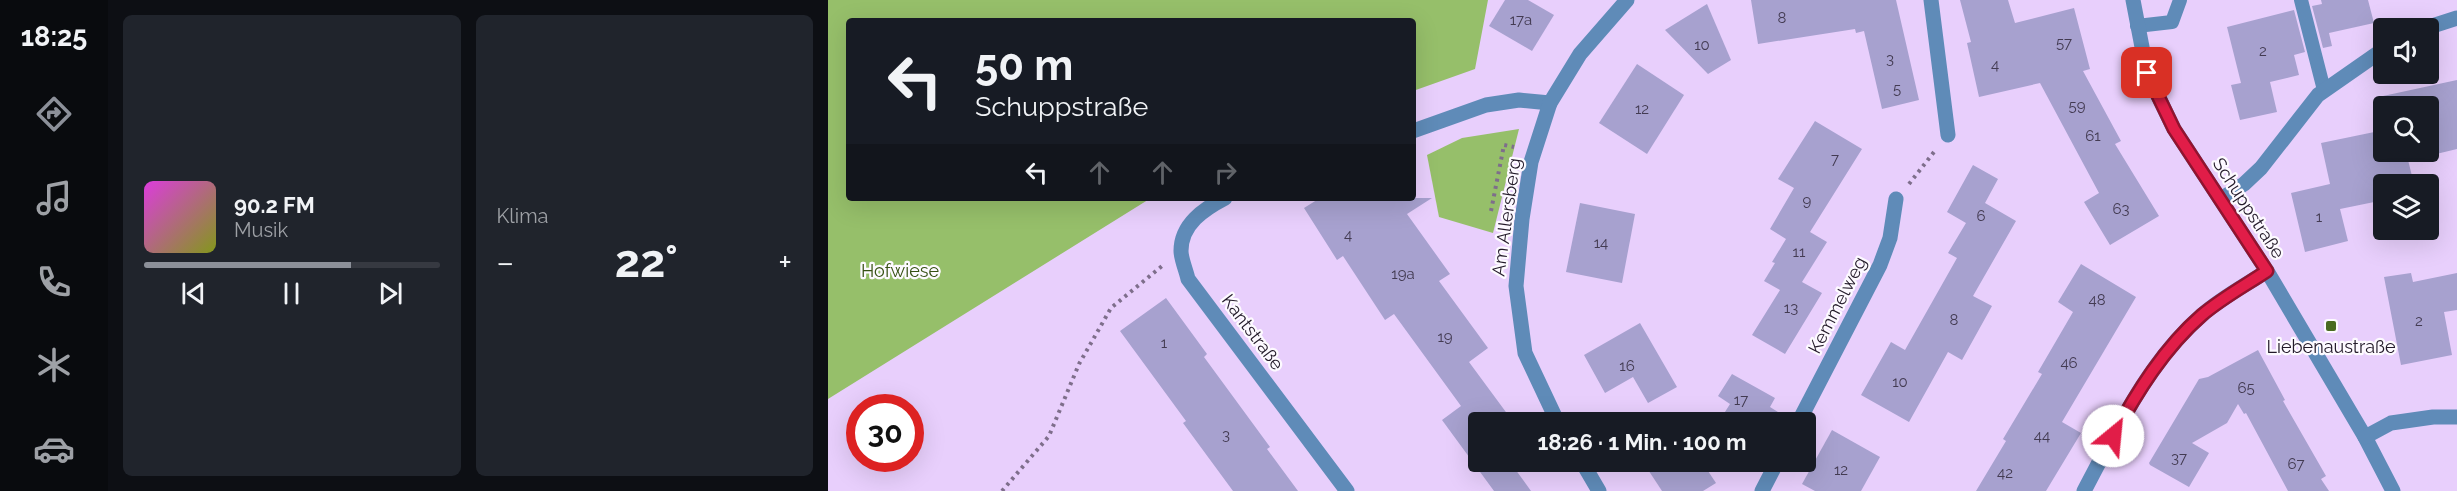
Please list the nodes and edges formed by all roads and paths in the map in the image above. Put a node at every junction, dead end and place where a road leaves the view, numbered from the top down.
1 (1627, 0) edge
2 (1931, 0) edge
3 (2133, 0) edge
4 (2180, 0) edge
5 (2301, 0) edge
6 (2457, 18) edge
7 (2439, 24) edge
8 (2137, 26) junction
9 (2373, 57) edge
10 (2324, 90) junction
11 (1550, 103) junction
12 (1416, 130) edge
13 (1947, 135) joint
14 (1504, 145) dead end
15 (2221, 199) junction
16 (1896, 200) joint
17 (1220, 201) edge
18 (1491, 211) dead end
19 (2267, 271) junction
20 (1144, 280) dead end
21 (1553, 412) edge
22 (1804, 412) edge
23 (2457, 417) edge
24 (2365, 437) junction
25 (1588, 472) edge
26 (1772, 472) edge
27 (1002, 491) edge
28 (1347, 491) edge
29 (1599, 491) edge
30 (1762, 491) edge
31 (2084, 491) edge
32 (2393, 491) edge

1 - 11 street, Am Allersberg
2 - 13 street
3 - 8 street, Schuppstraße
4 - 8 lane
5 - 10 lane
6 - 7 street
8 - 15 street, Schuppstraße
9 - 10 street
10 - 15 street
11 - 12 street
11 - 21 street, Am Allersberg
13 - 16 path
14 - 18 path
15 - 19 street, Schuppstraße
16 - 22 street, Kemmelweg
17 - 28 street, Kantstraße
19 - 24 street, Schuppstraße
19 - 31 street
20 - 27 path
23 - 24 street
24 - 32 street, Schuppstraße
25 - 29 street
26 - 30 street

